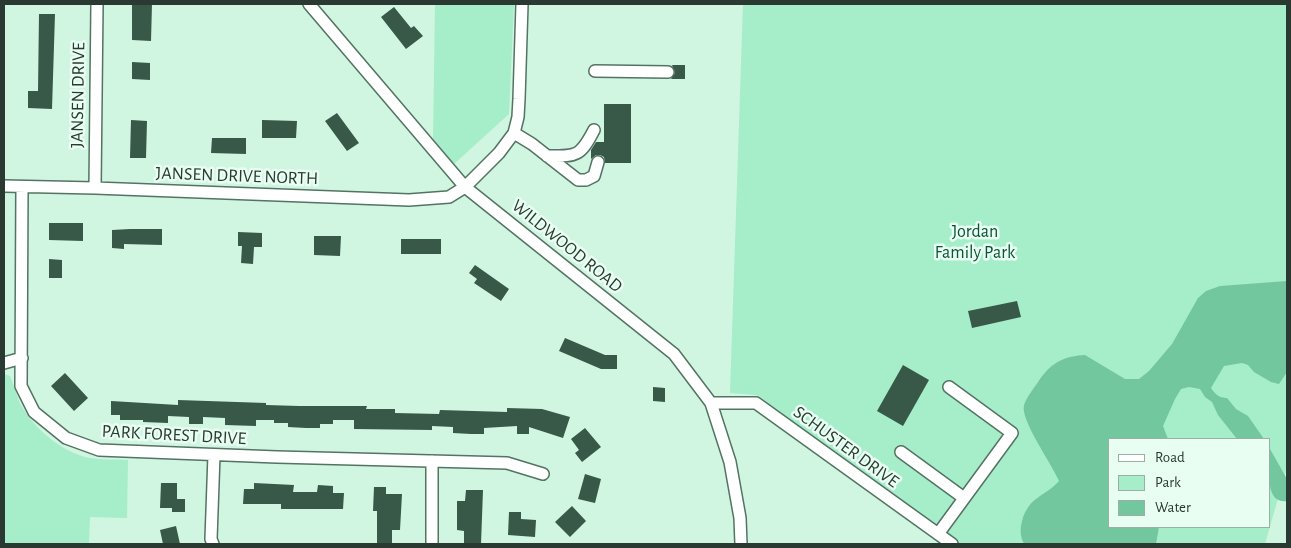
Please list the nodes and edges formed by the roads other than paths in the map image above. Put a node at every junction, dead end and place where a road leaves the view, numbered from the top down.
1 (97, 4) edge
2 (309, 4) edge
3 (522, 4) edge
4 (595, 71) dead end
5 (668, 72) dead end
6 (594, 130) dead end
7 (514, 133) junction
8 (547, 156) junction
9 (598, 162) dead end
10 (4, 186) edge
11 (22, 187) junction
12 (465, 187) junction
13 (95, 188) junction
14 (22, 358) junction
15 (4, 363) edge
16 (949, 387) dead end
17 (711, 403) junction
18 (901, 452) dead end
19 (214, 455) junction
20 (432, 461) junction
21 (543, 474) dead end
22 (964, 498) junction
23 (938, 534) junction
24 (213, 544) edge
25 (432, 544) edge
26 (741, 544) edge
27 (952, 544) edge

1 - 13 street, JANSEN DRIVE
2 - 12 street, WILDWOOD ROAD
3 - 7 street
4 - 5 street
6 - 8 street
7 - 8 street
7 - 12 street, JANSEN DRIVE NORTH
8 - 9 street
10 - 11 street, JANSEN DRIVE NORTH
11 - 13 street, JANSEN DRIVE NORTH
11 - 14 street, PARK FOREST DRIVE
12 - 13 street, JANSEN DRIVE NORTH
12 - 17 street, WILDWOOD ROAD
14 - 15 street
14 - 19 street, PARK FOREST DRIVE
16 - 22 street
17 - 23 street, SCHUSTER DRIVE
17 - 26 street, WILDWOOD ROAD
18 - 22 street
19 - 20 street, PARK FOREST DRIVE
19 - 24 street
20 - 21 street, PARK FOREST DRIVE
20 - 25 street
22 - 23 street
23 - 27 street, SCHUSTER DRIVE

